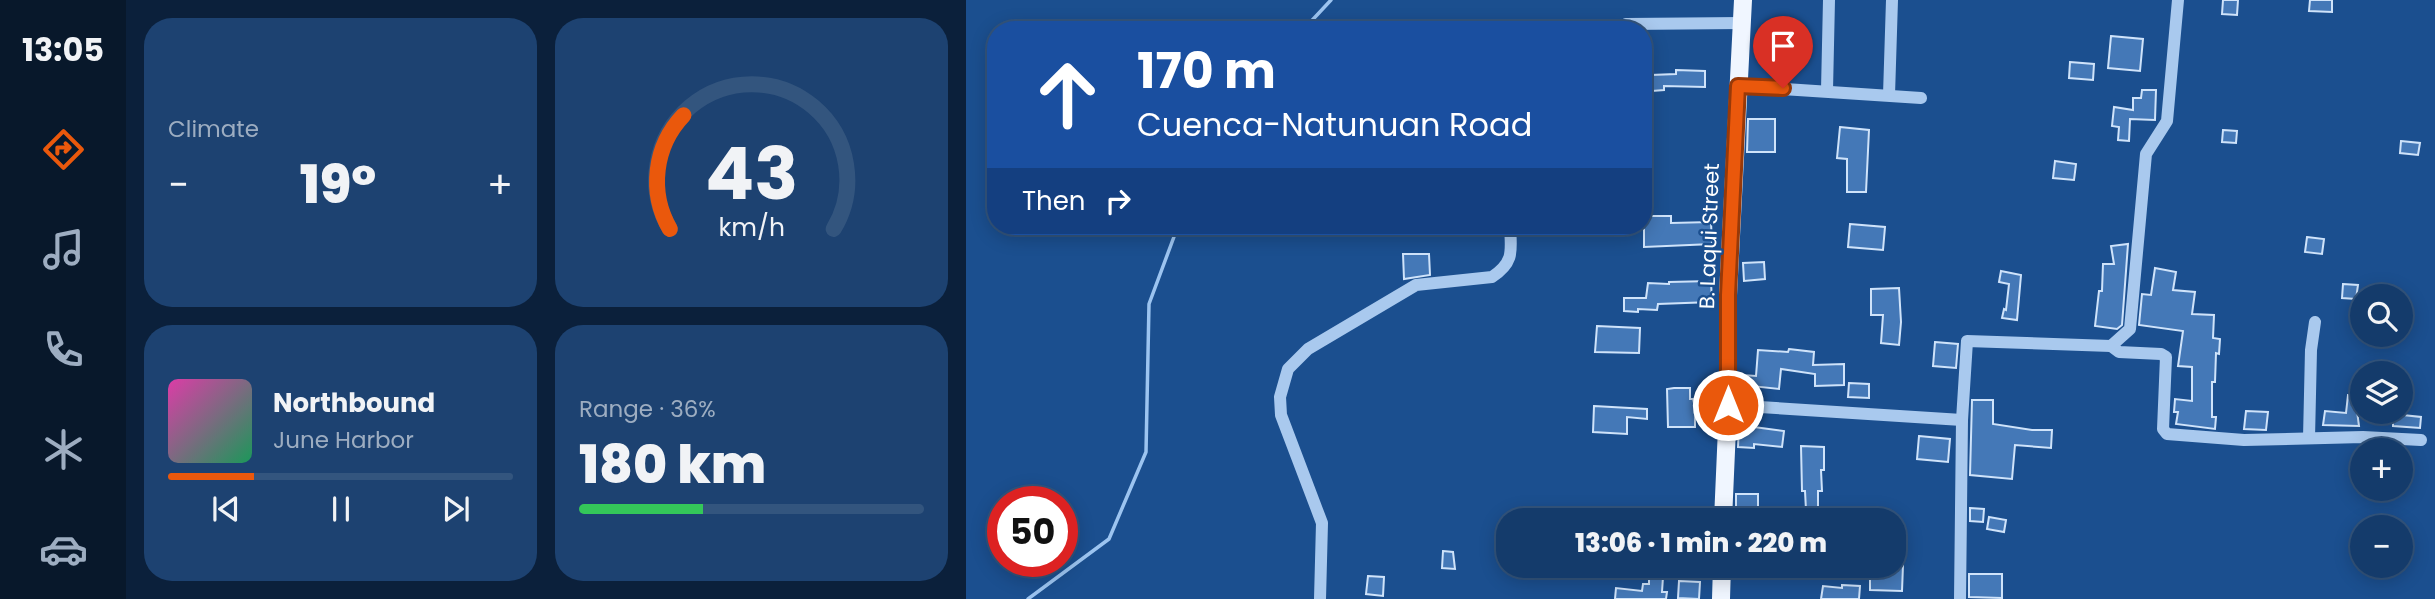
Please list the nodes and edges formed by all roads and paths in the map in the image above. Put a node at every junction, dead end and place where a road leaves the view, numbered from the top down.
1 (1743, 0) edge
2 (1829, 0) edge
3 (1892, 0) edge
4 (2178, 0) edge
5 (1742, 23) junction
6 (1652, 24) edge
7 (1738, 86) junction
8 (1827, 90) junction
9 (1888, 95) junction
10 (1921, 98) dead end
11 (1510, 235) edge
12 (2315, 322) dead end
13 (2111, 346) junction
14 (1728, 405) junction
15 (1962, 420) junction
16 (2309, 438) junction
17 (2421, 440) dead end
18 (1724, 508) edge
19 (1721, 578) edge
20 (1320, 599) edge
21 (1720, 599) edge
22 (1960, 599) edge

1 - 5 main road, B. Laqui Street
2 - 8 street
3 - 9 street
4 - 13 street
5 - 6 street
5 - 7 main road, B. Laqui Street
7 - 8 street
7 - 14 main road, B. Laqui Street
8 - 9 street
9 - 10 street
11 - 20 street
12 - 16 street
13 - 15 street
13 - 16 street
14 - 15 street
14 - 18 main road, B. Laqui Street
15 - 22 street
16 - 17 street
19 - 21 main road

